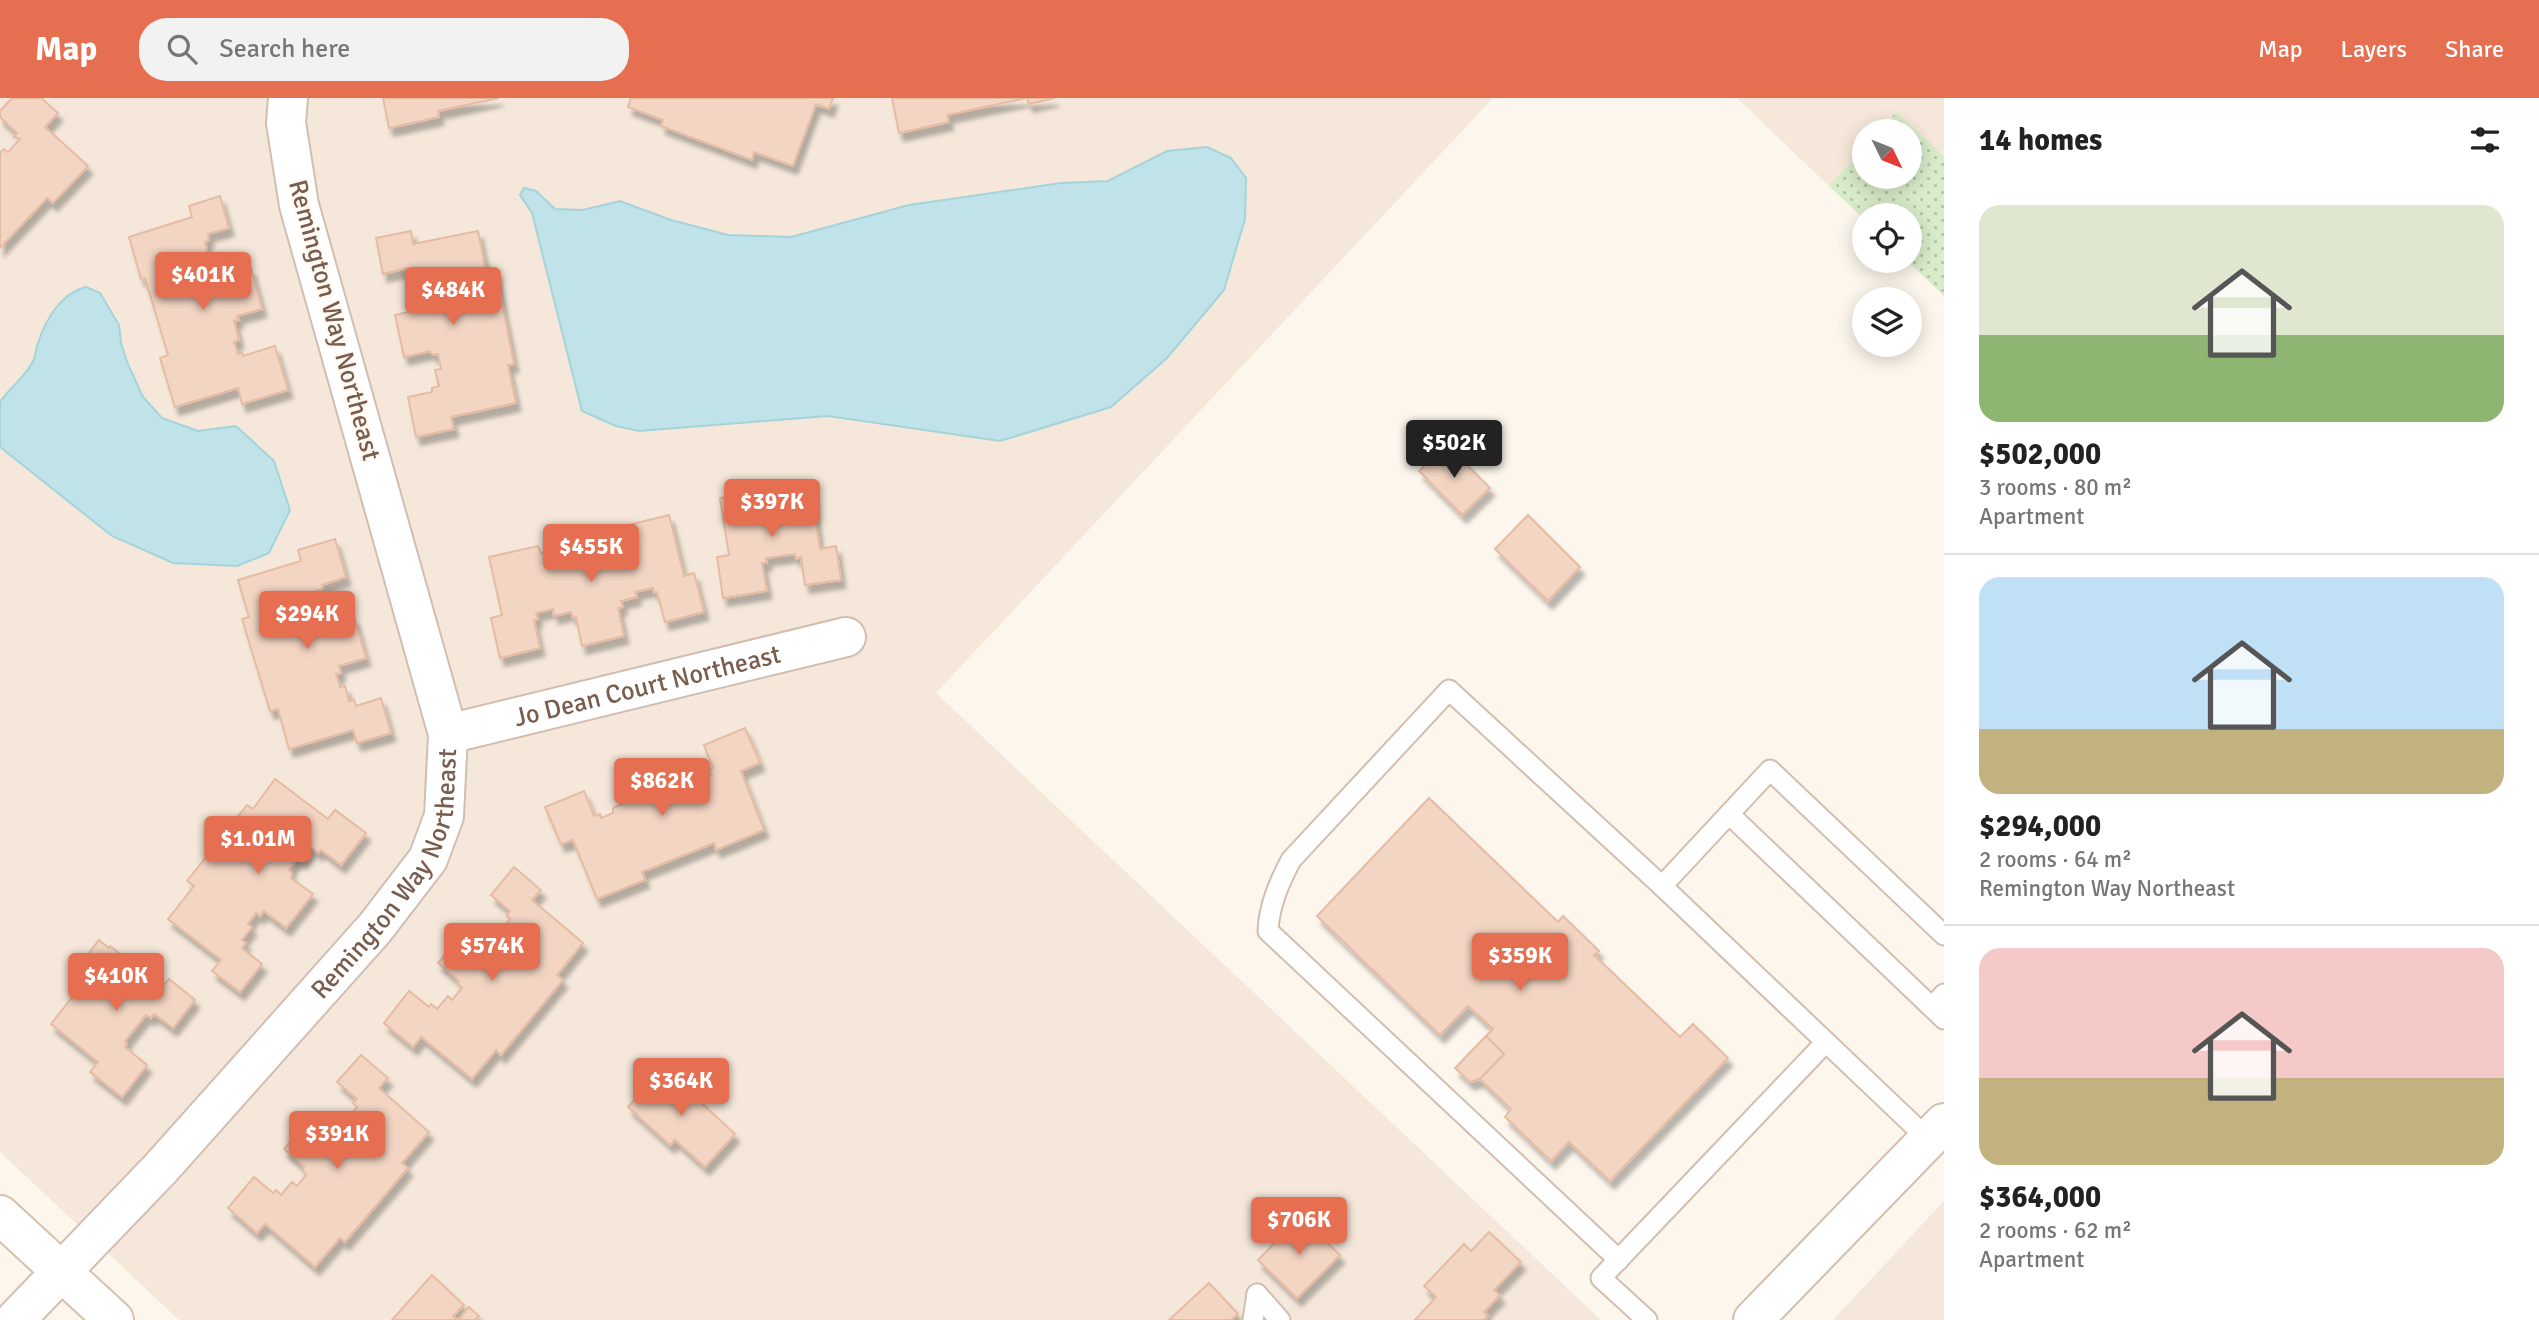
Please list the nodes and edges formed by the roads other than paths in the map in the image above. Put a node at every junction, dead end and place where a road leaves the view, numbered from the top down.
1 (288, 98) edge
2 (846, 637) dead end
3 (448, 734) junction
4 (1729, 814) junction
5 (1662, 886) junction
6 (1944, 935) edge
7 (1940, 1007) edge
8 (1825, 1043) junction
9 (1936, 1131) edge
10 (0, 1215) edge
11 (1619, 1260) junction
12 (60, 1271) junction
13 (15, 1320) edge
14 (114, 1320) edge
15 (1253, 1320) edge
16 (1280, 1320) edge
17 (1647, 1320) edge
18 (1753, 1320) edge

1 - 3 street, Remington Way Northeast
2 - 3 street, Jo Dean Court Northeast
3 - 12 street, Remington Way Northeast
4 - 5 lane
4 - 6 lane
4 - 7 lane
5 - 8 lane
5 - 11 lane
8 - 9 lane
8 - 11 lane
9 - 18 street
10 - 12 street
11 - 17 lane
12 - 13 street, Remington Way Northeast
12 - 14 street
15 - 16 lane

